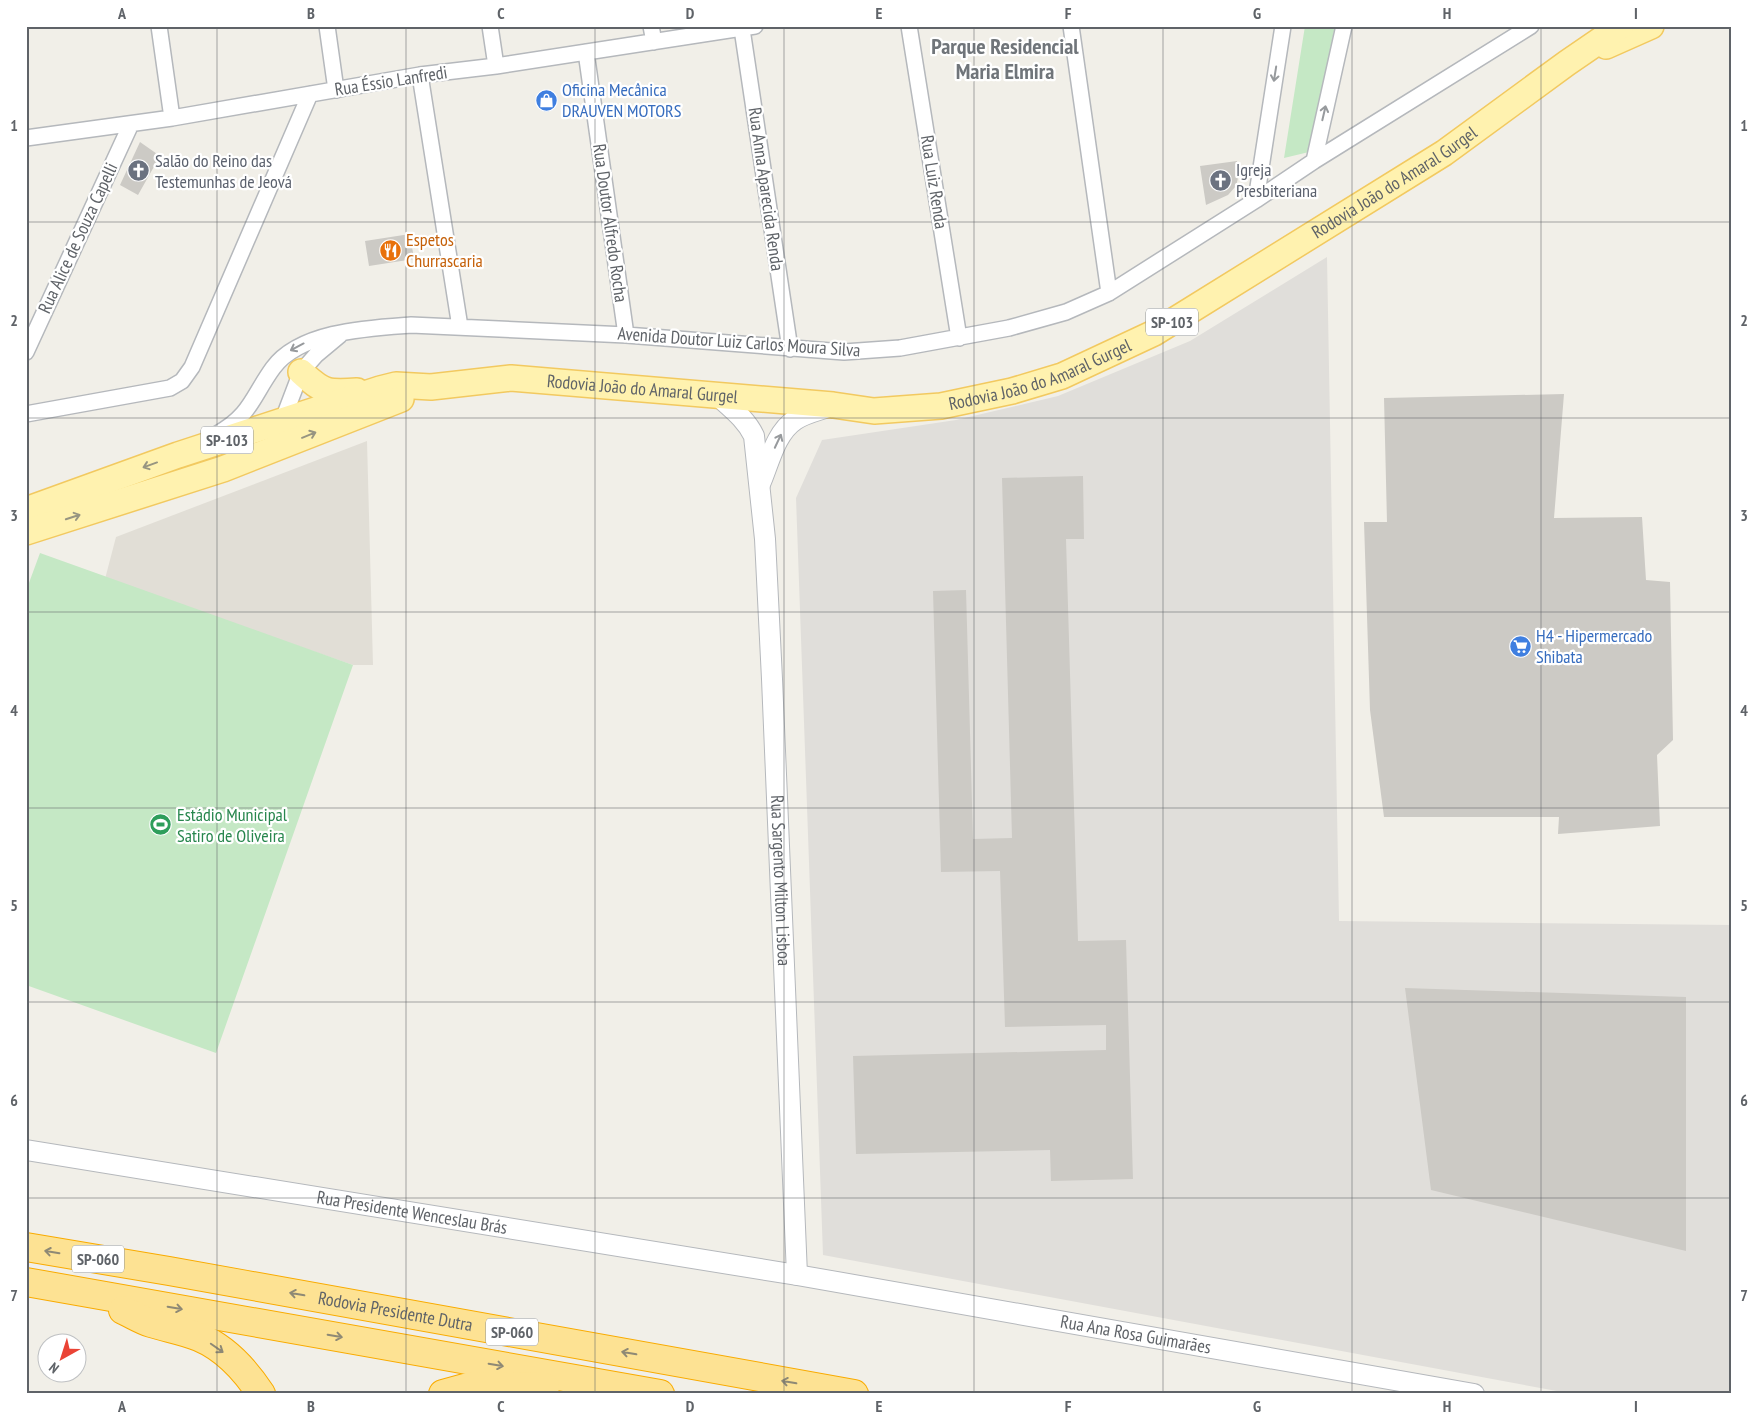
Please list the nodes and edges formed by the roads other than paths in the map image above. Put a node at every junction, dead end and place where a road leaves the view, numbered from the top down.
1 (159, 26) edge
2 (326, 26) edge
3 (490, 26) edge
4 (651, 26) edge
5 (909, 26) edge
6 (1071, 26) edge
7 (1283, 26) edge
8 (1344, 26) edge
9 (1530, 26) edge
10 (1621, 26) edge
11 (1651, 26) edge
12 (748, 28) edge
13 (654, 42) junction
14 (586, 52) junction
15 (1567, 63) junction
16 (496, 66) junction
17 (420, 75) junction
18 (336, 90) junction
19 (310, 94) junction
20 (172, 118) junction
21 (131, 124) junction
22 (26, 138) edge
23 (1314, 161) junction
24 (1256, 200) junction
25 (1109, 293) junction
26 (460, 327) junction
27 (343, 332) junction
28 (626, 335) junction
29 (959, 338) junction
30 (790, 349) junction
31 (26, 352) edge
32 (301, 372) junction
33 (431, 386) junction
34 (380, 389) junction
35 (717, 395) junction
36 (833, 405) junction
37 (26, 414) edge
38 (282, 422) junction
39 (178, 455) junction
40 (224, 469) junction
41 (760, 486) junction
42 (26, 510) edge
43 (26, 532) edge
44 (26, 1150) edge
45 (26, 1247) edge
46 (797, 1275) junction
47 (26, 1282) edge
48 (93, 1294) junction
49 (626, 1388) junction
50 (261, 1394) edge
51 (442, 1394) edge
52 (660, 1394) edge
53 (854, 1394) edge
54 (1474, 1394) edge

1 - 20 street
2 - 18 street
3 - 16 street
4 - 13 street
5 - 29 street, Rua Luiz Renda
6 - 25 street
7 -> 24 street
23 -> 8 street
9 - 23 street, Avenida Doutor Luiz Carlos Moura Silva
10 - 15 main road, Rodovia João do Amaral Gurgel / SP-103
11 - 15 main road, Rodovia João do Amaral Gurgel / SP-103
12 - 13 street, Rua Éssio Lanfredi
12 - 30 street, Rua Anna Aparecida Renda
13 - 14 street, Rua Éssio Lanfredi
14 - 16 street, Rua Éssio Lanfredi
14 - 28 street, Rua Doutor Alfredo Rocha
15 - 36 main road, Rodovia João do Amaral Gurgel / SP-103
16 - 17 street, Rua Éssio Lanfredi
17 - 18 street, Rua Éssio Lanfredi
17 - 26 street
18 - 19 street, Rua Éssio Lanfredi
19 - 20 street, Rua Éssio Lanfredi
19 - 37 street
20 - 21 street, Rua Éssio Lanfredi
21 - 22 street, Rua Éssio Lanfredi
21 - 31 street, Rua Alice de Souza Capelli
23 - 24 street, Avenida Doutor Luiz Carlos Moura Silva
24 - 25 street, Avenida Doutor Luiz Carlos Moura Silva
25 - 29 street, Avenida Doutor Luiz Carlos Moura Silva
26 - 27 street, Avenida Doutor Luiz Carlos Moura Silva
26 - 28 street, Avenida Doutor Luiz Carlos Moura Silva
27 - 32 street
27 -> 39 street, Avenida Doutor Luiz Carlos Moura Silva
28 - 30 street, Avenida Doutor Luiz Carlos Moura Silva
29 - 30 street, Avenida Doutor Luiz Carlos Moura Silva
32 - 34 main road
32 - 38 street
33 - 34 main road, Rodovia João do Amaral Gurgel / SP-103
33 - 35 main road, Rodovia João do Amaral Gurgel / SP-103
40 -> 33 main road, Rodovia João do Amaral Gurgel
34 - 38 main road, Rodovia João do Amaral Gurgel / SP-103
35 - 36 main road, Rodovia João do Amaral Gurgel / SP-103
35 - 41 street, Rua Sargento Milton Lisboa
41 -> 36 street
38 - 39 main road, Rodovia João do Amaral Gurgel / SP-103
38 - 40 main road
39 -> 42 main road, Rodovia João do Amaral Gurgel / SP-103
43 -> 40 main road, Rodovia João do Amaral Gurgel
41 - 46 street, Rua Sargento Milton Lisboa
44 - 46 street, Rua Presidente Wenceslau Brás
53 -> 45 highway, Rodovia Presidente Dutra / SP-060
46 - 54 street, Rua Ana Rosa Guimarães
47 - 48 highway, Rodovia Presidente Dutra / SP-060
48 -> 49 highway, Rodovia Presidente Dutra / SP-060
48 -> 50 highway
49 - 51 highway
49 - 52 highway, Rodovia Presidente Dutra / SP-060

